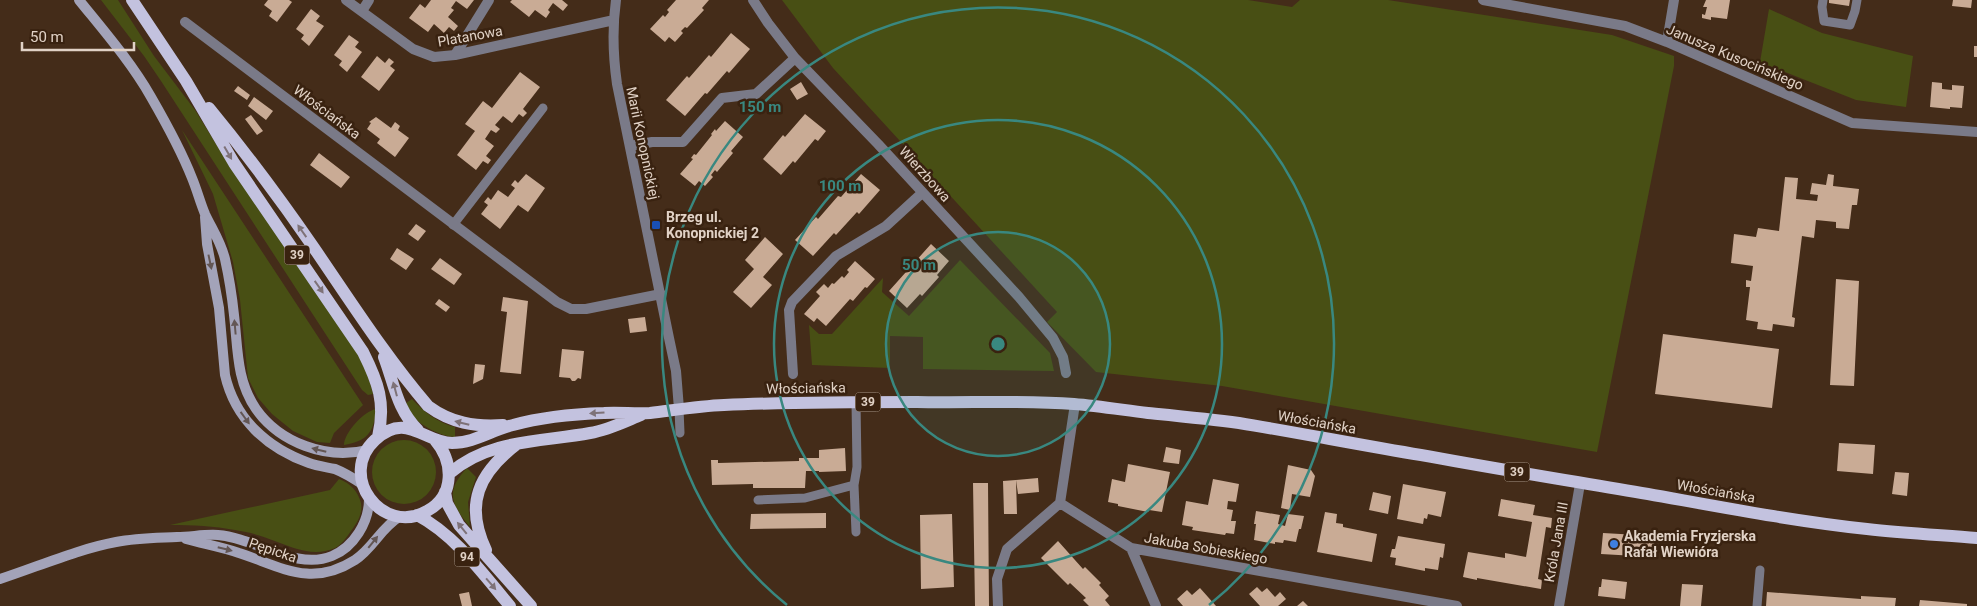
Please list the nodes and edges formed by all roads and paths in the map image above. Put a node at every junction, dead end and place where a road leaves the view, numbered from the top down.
1 (79, 0) edge
2 (132, 0) edge
3 (346, 0) edge
4 (369, 0) edge
5 (489, 0) edge
6 (616, 0) edge
7 (754, 0) edge
8 (1483, 0) edge
9 (1674, 0) edge
10 (1823, 0) edge
11 (1857, 0) edge
12 (1537, 4) edge
13 (362, 11) junction
14 (614, 20) junction
15 (185, 22) dead end
16 (1667, 42) junction
17 (455, 55) junction
18 (795, 58) junction
19 (186, 80) junction
20 (543, 108) dead end
21 (1977, 132) edge
22 (630, 146) junction
23 (922, 193) junction
24 (204, 214) junction
25 (453, 225) junction
26 (661, 294) junction
27 (369, 329) junction
28 (1066, 373) dead end
29 (793, 374) dead end
30 (856, 402) junction
31 (1075, 404) junction
32 (679, 409) junction
33 (646, 413) junction
34 (510, 425) junction
35 (418, 430) junction
36 (680, 433) dead end
37 (378, 437) junction
38 (435, 440) junction
39 (517, 444) junction
40 (367, 450) junction
41 (450, 473) junction
42 (362, 484) junction
43 (1580, 484) junction
44 (854, 485) junction
45 (445, 492) junction
46 (369, 499) junction
47 (758, 500) dead end
48 (1060, 503) junction
49 (417, 515) junction
50 (399, 517) junction
51 (856, 532) dead end
52 (178, 537) junction
53 (1977, 538) edge
54 (1131, 548) junction
55 (490, 559) junction
56 (1760, 570) dead end
57 (0, 579) edge
58 (510, 606) edge
59 (531, 606) edge
60 (998, 606) edge
61 (1156, 606) edge
62 (1457, 606) edge
63 (1559, 606) edge
64 (1757, 606) edge

1 - 24 street
2 - 19 main road, 39
3 - 13 street, Platanowa
4 - 13 street
5 - 17 street
6 - 14 street, Marii Konopnickiej
7 - 18 street, Wierzbowa
8 - 12 street, Janusza Kusocińskiego
9 - 16 street
10 - 11 lane
12 - 16 street, Janusza Kusocińskiego
13 - 17 street, Platanowa
14 - 17 street, Platanowa
14 - 22 street, Marii Konopnickiej
15 - 25 street, Włościańska
16 - 21 street, Janusza Kusocińskiego
18 - 22 street
18 - 23 street, Wierzbowa
27 -> 19 main road, 39
19 -> 37 main road, 39
20 - 25 lane
22 - 26 street, Marii Konopnickiej
23 - 28 street, Wierzbowa
23 - 29 street
40 -> 24 street
24 -> 42 street
25 - 26 street, Włościańska
26 - 32 street, Marii Konopnickiej
34 -> 27 main road
35 -> 27 main road, 39
30 - 31 main road, Włościańska / 39
30 - 32 main road, Włościańska / 39
30 - 44 lane
31 - 43 main road, Włościańska / 39
31 - 48 street
32 - 33 main road, Włościańska / 39
32 - 36 lane
33 -> 34 main road, Włościańska / 39
33 - 39 main road, Włościańska / 39
34 - 38 main road, Włościańska / 39
35 - 37 main road
35 - 38 main road, 39
37 - 40 main road
38 - 41 main road, 39
39 - 41 main road, Włościańska / 39
39 - 55 main road
40 - 42 main road
41 - 45 main road
42 - 46 main road
43 - 53 main road, Włościańska / 39
43 - 63 street, Króla Jana III
44 - 47 lane
44 - 51 lane
45 - 49 main road
55 -> 45 main road, 94
46 - 50 main road
46 - 52 street, Pępicka
48 - 54 street, Jakuba Sobieskiego
48 - 60 street
49 - 50 main road
49 -> 58 main road, 94
52 -> 50 street, Pępicka
52 - 57 street, Pępicka
54 - 61 street
54 - 62 street, Jakuba Sobieskiego
55 - 59 main road, 94
56 - 64 lane

